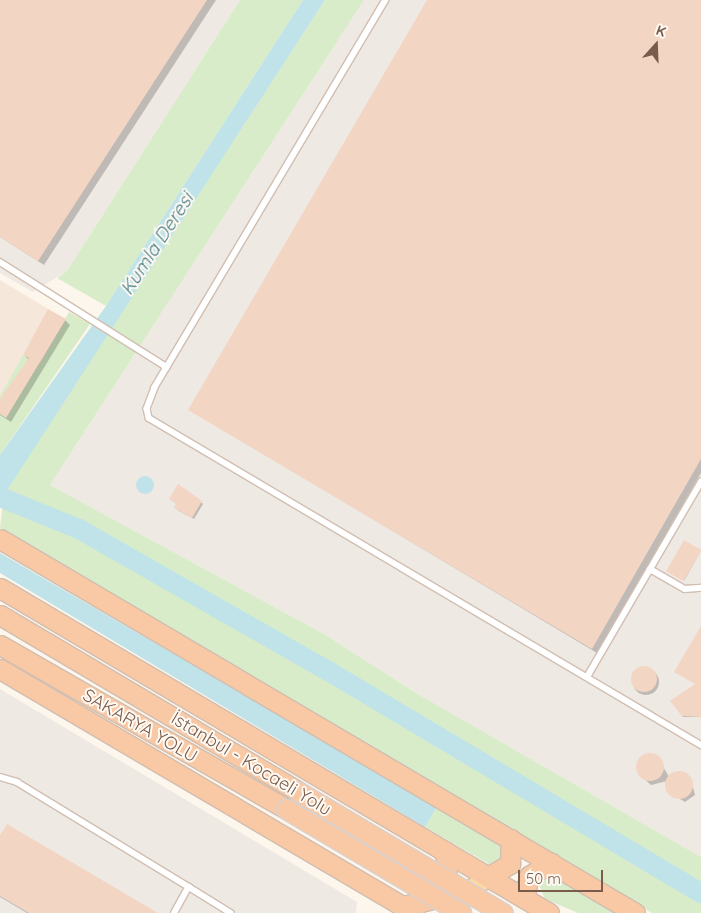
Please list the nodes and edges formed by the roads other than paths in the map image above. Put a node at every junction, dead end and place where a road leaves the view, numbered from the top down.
1 (386, 0) edge
2 (0, 262) edge
3 (167, 367) junction
4 (701, 482) edge
5 (2, 541) edge
6 (650, 569) junction
7 (0, 588) edge
8 (701, 588) edge
9 (1, 616) edge
10 (0, 645) edge
11 (0, 650) edge
12 (0, 669) edge
13 (587, 677) junction
14 (156, 682) junction
15 (129, 745) junction
16 (701, 745) edge
17 (0, 777) edge
18 (511, 839) junction
19 (445, 851) junction
20 (551, 862) junction
21 (488, 877) junction
22 (189, 887) junction
23 (524, 906) edge
24 (409, 910) edge
25 (175, 912) edge
26 (231, 913) edge
27 (456, 913) edge
28 (461, 913) edge
29 (503, 913) edge
30 (549, 913) edge
31 (635, 913) edge

1 - 3 lane
2 - 3 lane
3 - 13 lane
4 - 6 lane
5 - 18 highway
6 - 8 lane
6 - 13 lane
7 - 14 highway
9 - 14 highway
9 - 29 highway, İstanbul - Kocaeli Yolu, bridge
10 - 28 highway, SAKARYA YOLU, bridge
11 - 15 highway
12 - 15 highway
13 - 16 lane
14 - 19 highway
15 - 24 highway
17 - 22 lane
18 - 20 highway
18 - 21 highway
19 - 21 highway
19 - 24 highway
20 - 23 highway
20 - 31 highway
21 - 23 highway
21 - 27 main road
22 - 25 lane
22 - 26 lane
23 - 30 highway

